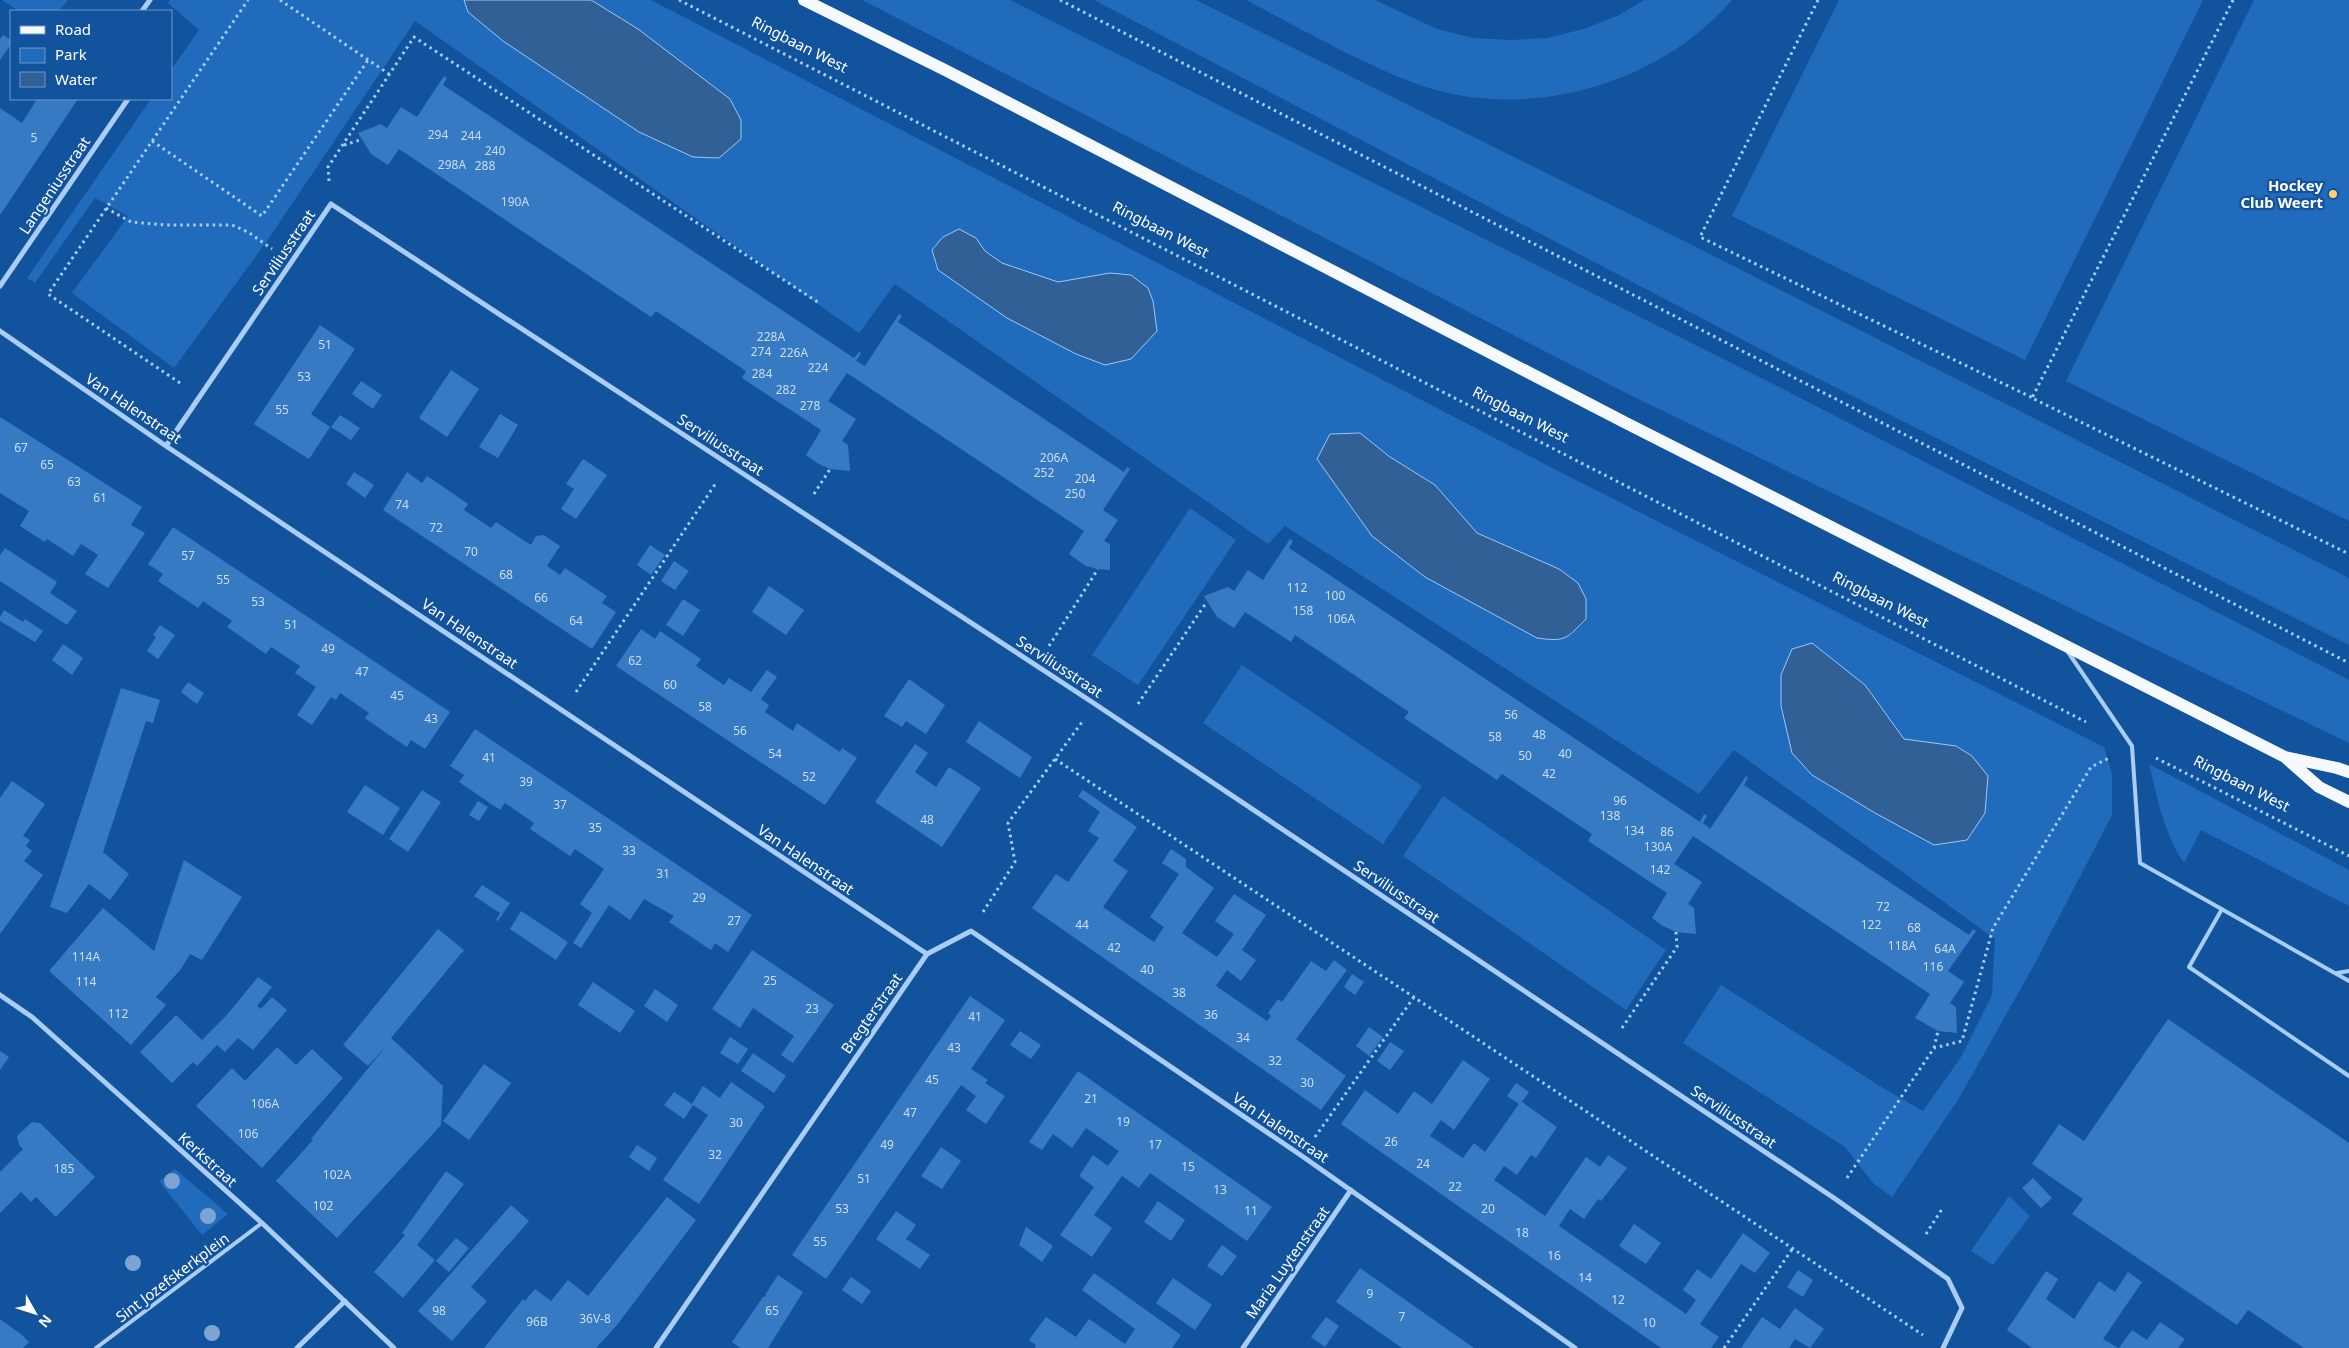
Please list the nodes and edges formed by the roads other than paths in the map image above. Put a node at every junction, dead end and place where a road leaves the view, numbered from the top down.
1 (804, 0) edge
2 (127, 100) edge
3 (0, 286) edge
4 (0, 331) edge
5 (166, 446) junction
6 (2062, 644) junction
7 (2285, 757) junction
8 (2349, 772) edge
9 (2349, 802) edge
10 (2222, 909) junction
11 (971, 931) joint
12 (927, 954) junction
13 (2349, 971) edge
14 (2336, 973) junction
15 (2349, 980) edge
16 (0, 995) edge
17 (2349, 1076) edge
18 (1352, 1190) junction
19 (262, 1224) junction
20 (345, 1301) junction
21 (96, 1348) edge
22 (297, 1348) edge
23 (394, 1348) edge
24 (656, 1348) edge
25 (1243, 1348) edge
26 (1575, 1348) edge
27 (1943, 1348) edge

1 - 6 main road
2 - 3 street, Langeniusstraat
4 - 5 street, Van Halenstraat
5 - 12 street, Van Halenstraat
5 - 27 street, Serviliusstraat
6 - 7 main road
6 - 10 lane
7 - 8 main road
7 - 9 main road
10 - 14 lane
10 - 17 lane
11 - 12 street, Bregterstraat
11 - 18 street, Van Halenstraat
12 - 24 street, Bregterstraat
13 - 14 lane
14 - 15 lane
16 - 19 street, Kerkstraat
18 - 25 street, Maria Luytenstraat
18 - 26 street, Van Halenstraat
19 - 20 street, Kerkstraat
19 - 21 lane, Sint Jozefskerkplein
20 - 22 street
20 - 23 street, Kerkstraat

